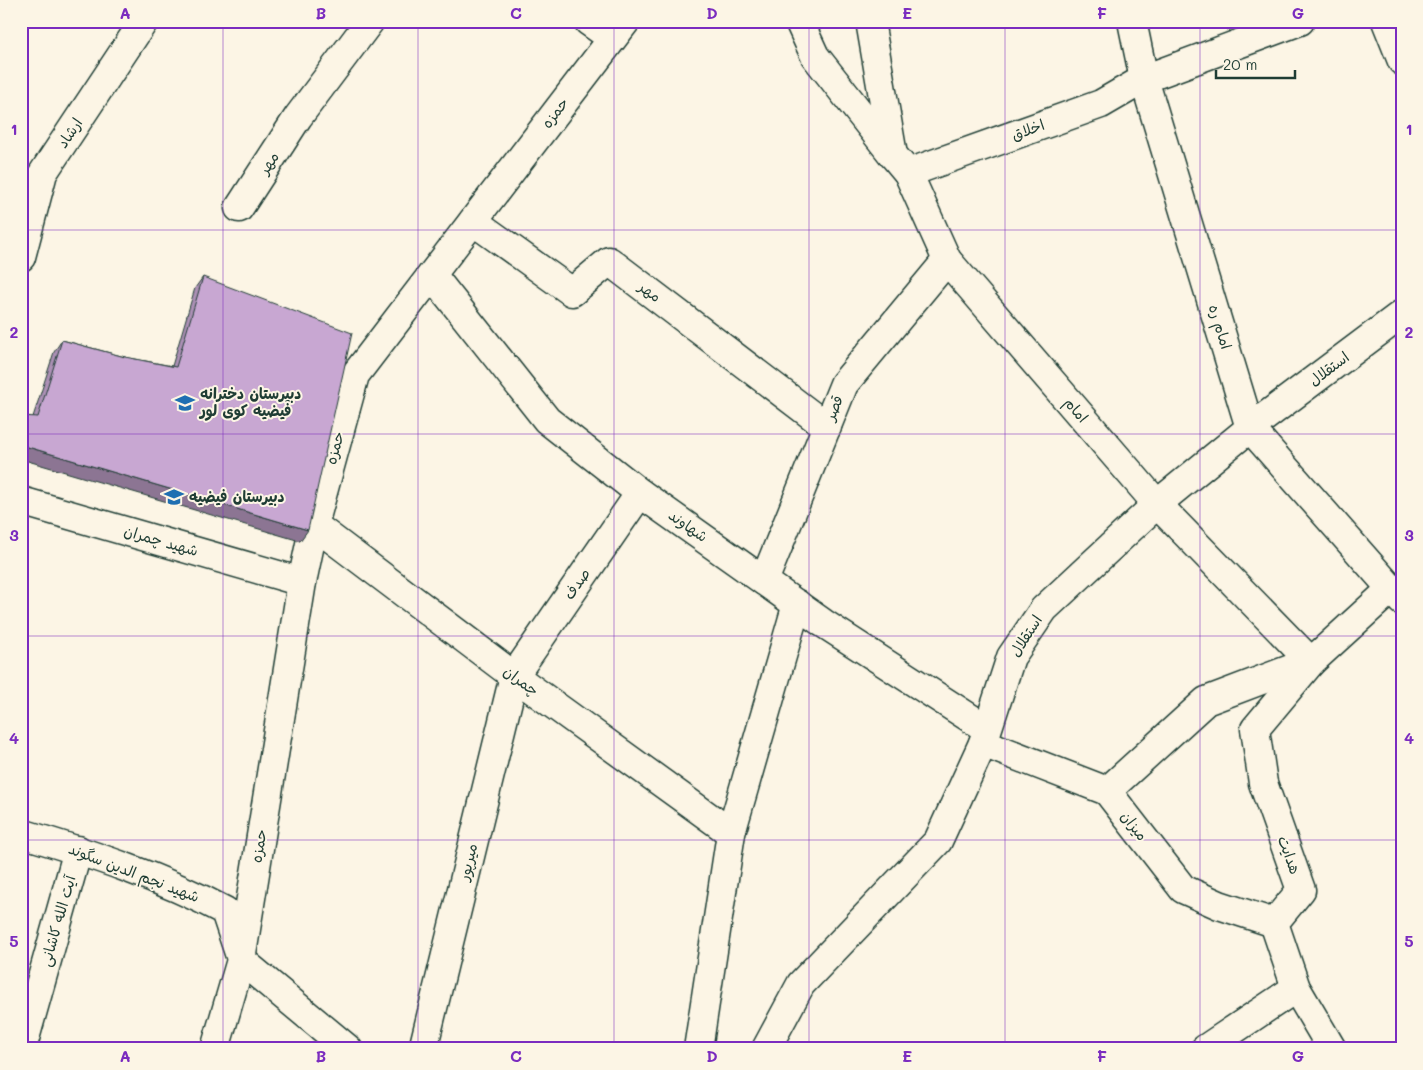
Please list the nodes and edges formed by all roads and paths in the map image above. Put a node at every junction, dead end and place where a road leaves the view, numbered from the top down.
1 (144, 21) edge
2 (370, 21) edge
3 (588, 21) edge
4 (799, 21) edge
5 (870, 21) edge
6 (1132, 21) edge
7 (1300, 21) edge
8 (1386, 21) edge
9 (619, 30) edge
10 (1402, 60) edge
11 (1144, 78) junction
12 (900, 164) junction
13 (239, 208) dead end
14 (473, 221) junction
15 (21, 257) edge
16 (947, 260) junction
17 (432, 275) junction
18 (1402, 314) edge
19 (827, 427) junction
20 (1250, 428) junction
21 (640, 493) junction
22 (21, 501) edge
23 (1157, 504) junction
24 (314, 525) junction
25 (764, 581) junction
26 (302, 582) junction
27 (1396, 595) edge
28 (797, 604) junction
29 (1311, 662) junction
30 (514, 676) junction
31 (985, 736) junction
32 (1107, 791) junction
33 (21, 833) edge
34 (731, 833) junction
35 (78, 850) junction
36 (1274, 923) junction
37 (241, 960) junction
38 (1296, 988) junction
39 (22, 1049) edge
40 (215, 1049) edge
41 (348, 1049) edge
42 (423, 1049) edge
43 (698, 1049) edge
44 (766, 1049) edge
45 (1205, 1049) edge
46 (1332, 1049) edge

1 - 15 street, ارشاد
2 - 13 street, مهر
3 - 9 street
4 - 12 street
5 - 12 street, امام
6 - 11 street, امام ره
7 - 11 street, اخلاق
8 - 10 street
9 - 14 street, حمزه
11 - 12 street, اخلاق
11 - 20 street, امام ره
12 - 16 street, امام
14 - 17 street, حمزه
14 - 19 street, مهر
16 - 19 street, قصر
16 - 23 street, امام
17 - 21 street, شهاوند
17 - 24 street, حمزه
18 - 20 street, استقلال
19 - 25 street, قصر
20 - 23 street, استقلال
20 - 27 street, امام ره
21 - 25 street, شهاوند
21 - 30 street, صدف
22 - 26 street, شهید چمران
23 - 29 street, امام
23 - 31 street, استقلال
24 - 26 street, حمزه
24 - 30 street, چمران
25 - 28 street, شهاوند
26 - 37 street, حمزه
27 - 29 street
28 - 31 street, شهاوند
28 - 34 street
29 - 32 street
29 - 36 street, هدایت
30 - 34 street, چمران
30 - 42 street, میرپور
31 - 32 street
31 - 44 street, استقلال
32 - 36 street, میزان
33 - 35 street, شهید نجم الدین سگوند
34 - 43 street
35 - 37 street, شهید نجم الدین سگوند
35 - 39 street, آیت الله کاشانی
36 - 38 street
37 - 40 street, حمزه
37 - 41 street
38 - 45 street
38 - 46 street

